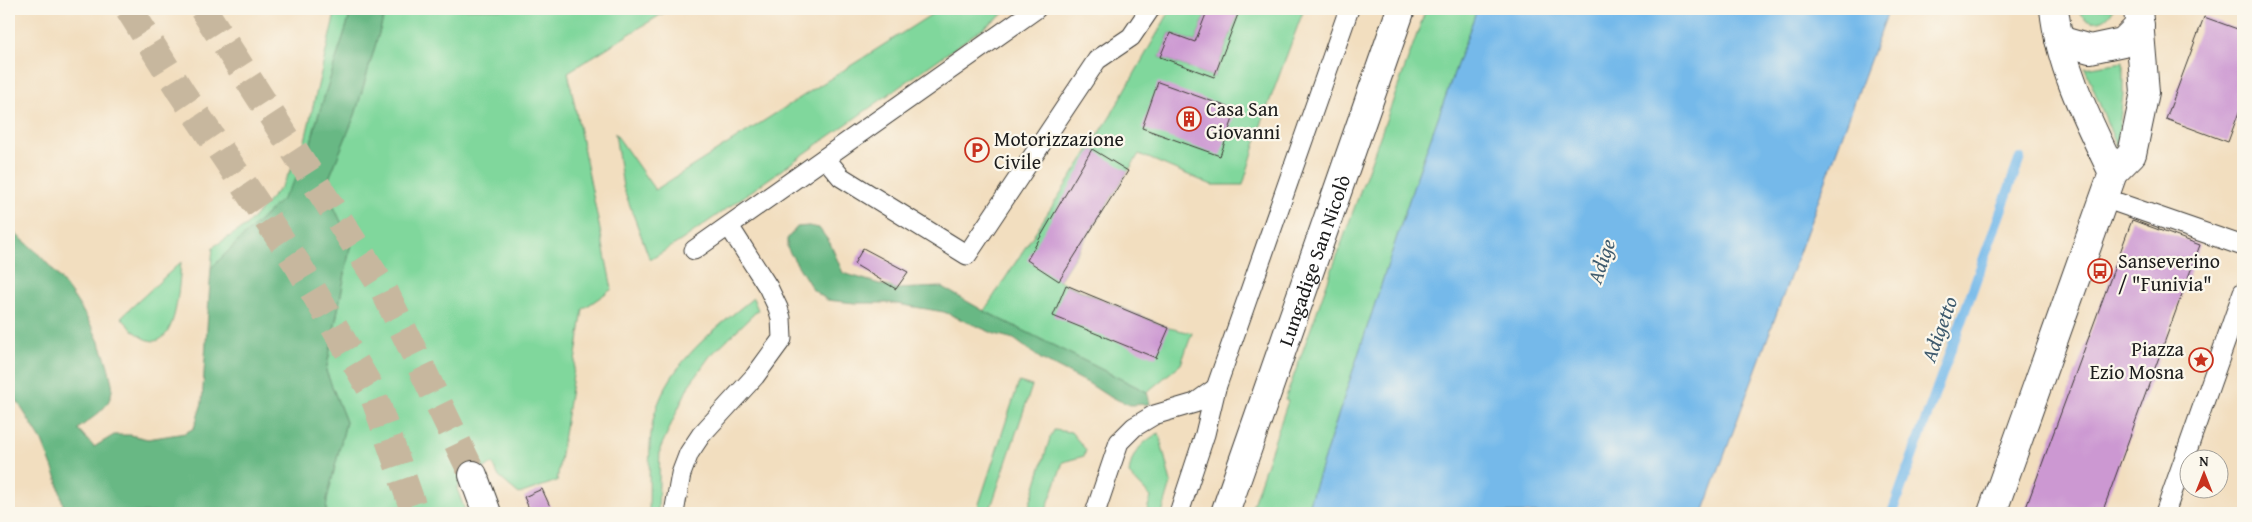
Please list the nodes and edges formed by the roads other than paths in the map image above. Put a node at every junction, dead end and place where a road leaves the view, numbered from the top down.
1 (1036, 9) edge
2 (1150, 9) edge
3 (1349, 9) edge
4 (1401, 9) edge
5 (2054, 9) edge
6 (2139, 17) edge
7 (2059, 40) junction
8 (825, 158) junction
9 (2113, 173) junction
10 (2104, 198) junction
11 (729, 226) junction
12 (2243, 246) edge
13 (694, 250) dead end
14 (2243, 292) edge
15 (1216, 388) junction
16 (487, 513) edge
17 (500, 513) edge
18 (674, 513) edge
19 (1095, 513) edge
20 (1179, 513) edge
21 (1225, 513) edge
22 (1992, 513) edge
23 (2164, 513) edge

1 - 8 lane
2 - 8 lane
3 - 15 lane
4 - 21 main road, Lungadige San Nicolò
5 - 7 main road
6 - 7 main road
6 - 9 main road
7 - 9 main road
8 - 11 lane
9 - 10 main road
10 - 12 lane
10 - 22 main road
11 - 13 lane
11 - 18 lane
14 - 23 lane
15 - 19 lane
15 - 20 lane
16 - 17 main road

